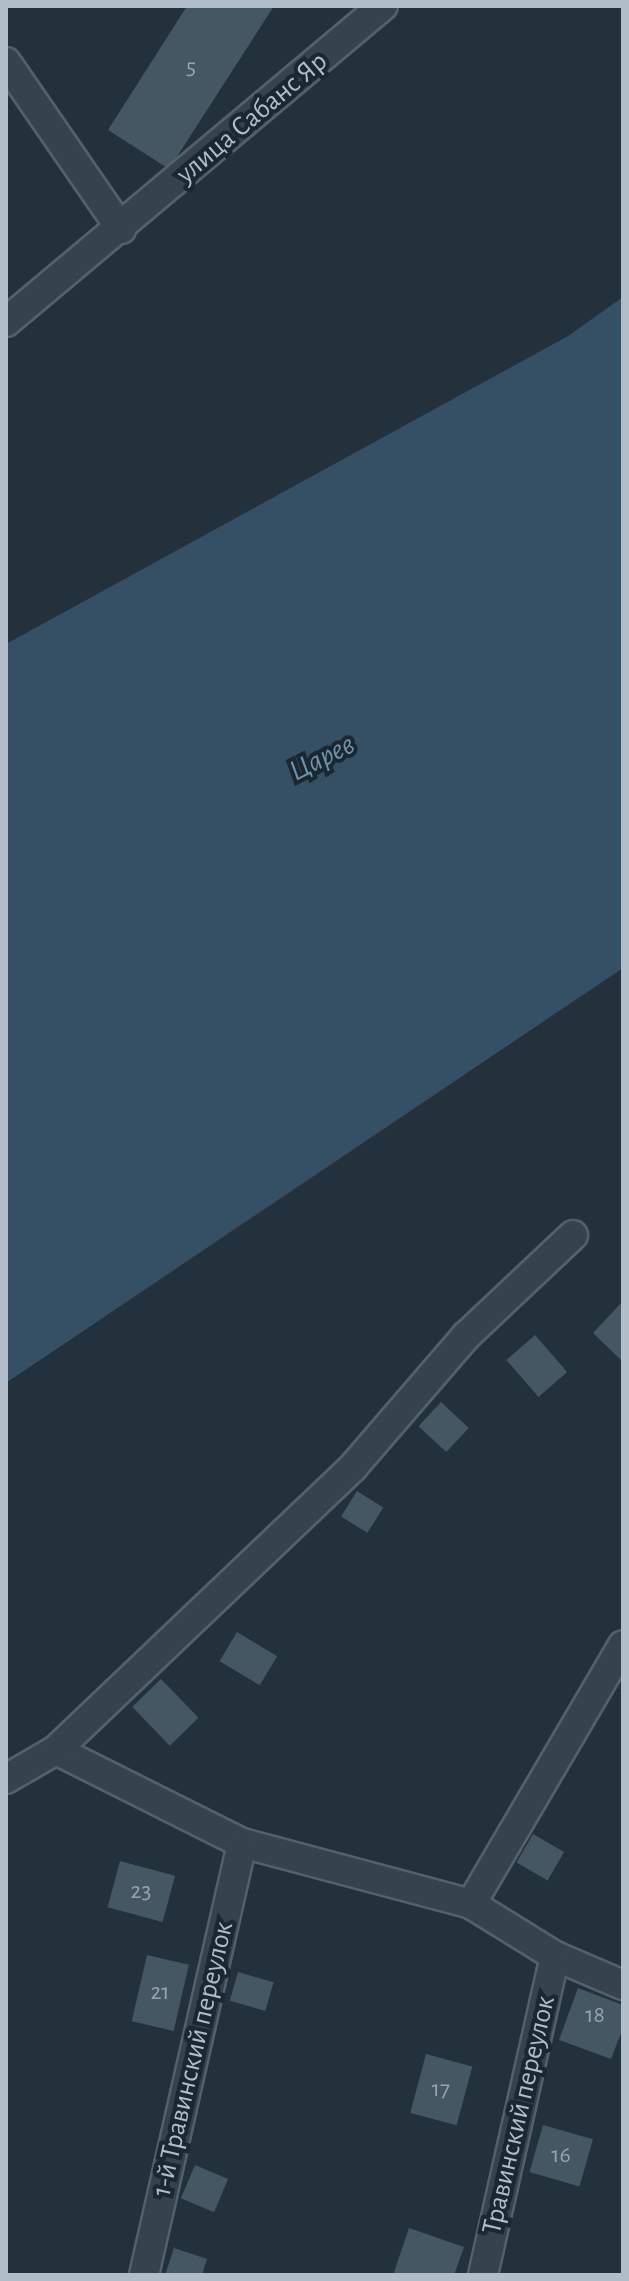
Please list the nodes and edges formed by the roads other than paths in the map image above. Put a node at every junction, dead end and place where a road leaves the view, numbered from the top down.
1 (383, 6) edge
2 (6, 62) edge
3 (121, 229) junction
4 (6, 322) edge
5 (573, 1235) dead end
6 (623, 1645) edge
7 (56, 1750) junction
8 (6, 1779) edge
9 (242, 1843) junction
10 (471, 1904) junction
11 (555, 1956) junction
12 (623, 1985) edge
13 (144, 2275) edge
14 (483, 2275) edge

1 - 3 street, улица Сабанс Яр
2 - 3 street
3 - 4 street, улица Сабанс Яр
5 - 7 street
6 - 10 street
7 - 8 street
7 - 9 street
9 - 10 street
9 - 13 street, 1-й Травинский переулок
10 - 11 street
11 - 12 street
11 - 14 street, Травинский переулок

